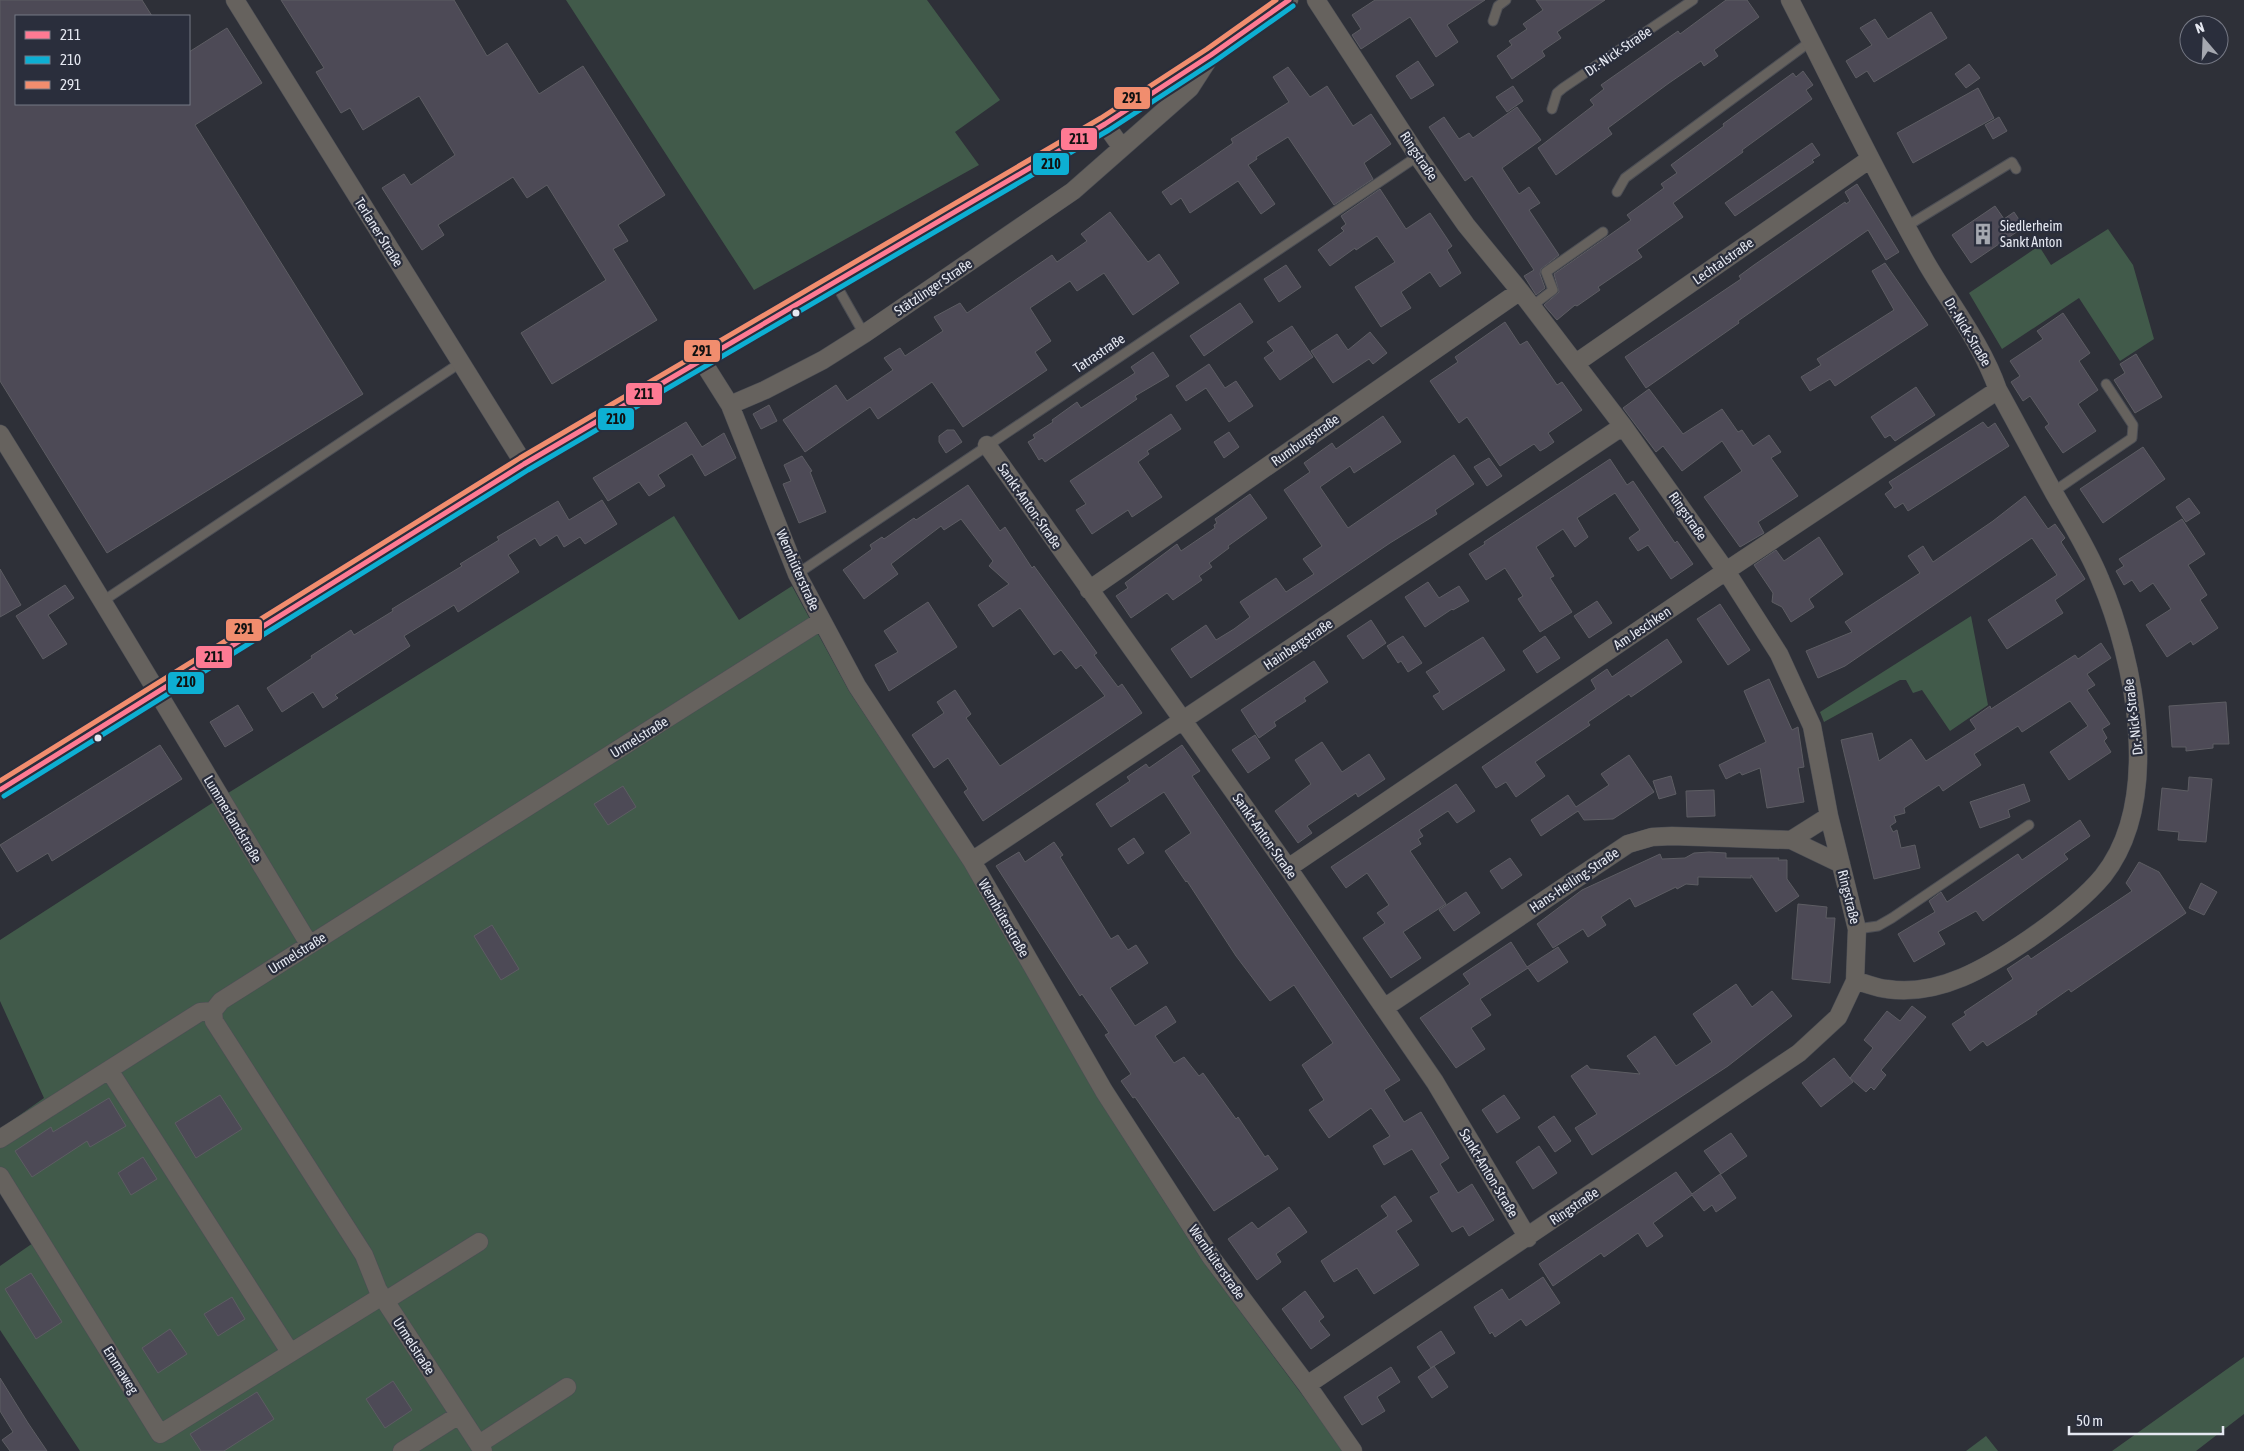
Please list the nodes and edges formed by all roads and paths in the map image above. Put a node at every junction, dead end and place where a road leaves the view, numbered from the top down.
1 (235, 0) edge
2 (1289, 0) edge
3 (1316, 0) edge
4 (1506, 0) edge
5 (1693, 0) edge
6 (1790, 0) edge
7 (1493, 21) dead end
8 (1811, 41) junction
9 (1211, 54) junction
10 (1552, 109) dead end
11 (1104, 124) junction
12 (1122, 148) junction
13 (1418, 156) junction
14 (1870, 159) junction
15 (2016, 169) dead end
16 (1617, 192) dead end
17 (1907, 226) junction
18 (1603, 232) dead end
19 (834, 281) junction
20 (1520, 291) junction
21 (1532, 306) junction
22 (864, 334) junction
23 (702, 358) junction
24 (460, 363) junction
25 (1576, 363) junction
26 (2106, 384) dead end
27 (1998, 390) junction
28 (730, 405) junction
29 (1623, 426) junction
30 (0, 434) edge
31 (987, 445) junction
32 (524, 464) junction
33 (2053, 492) junction
34 (1726, 571) junction
35 (797, 574) junction
36 (1089, 590) junction
37 (103, 601) junction
38 (821, 621) junction
39 (157, 694) junction
40 (1183, 721) junction
41 (0, 790) edge
42 (1829, 816) junction
43 (2029, 825) dead end
44 (1791, 840) junction
45 (972, 861) junction
46 (1841, 864) junction
47 (1288, 868) junction
48 (1857, 929) junction
49 (309, 944) junction
50 (1855, 981) junction
51 (1384, 1008) junction
52 (213, 1011) junction
53 (109, 1070) junction
54 (0, 1139) edge
55 (0, 1176) edge
56 (1528, 1238) junction
57 (479, 1242) dead end
58 (383, 1298) junction
59 (290, 1352) junction
60 (1307, 1385) junction
61 (567, 1388) dead end
62 (459, 1415) junction
63 (481, 1448) edge
64 (402, 1451) edge
65 (1353, 1451) edge

1 - 24 street, Terlaner Straße
2 - 9 street, Stätzlinger Straße
3 - 13 street, Ringstraße
4 - 7 lane
5 - 10 lane, Dr.-Nick-Straße
6 - 8 street, Dr.-Nick-Straße
8 - 14 street, Dr.-Nick-Straße
8 - 16 lane
9 - 11 street, Stätzlinger Straße
9 - 12 street, Stätzlinger Straße
11 - 12 street
11 - 19 street, Stätzlinger Straße
12 - 22 street, Stätzlinger Straße
13 - 20 street, Ringstraße
13 - 31 lane, Tatrastraße
14 - 17 street, Dr.-Nick-Straße
14 - 25 street, Lechtalstraße
15 - 17 lane
17 - 27 street, Dr.-Nick-Straße
18 - 21 lane
19 - 22 lane
19 - 23 street, Stätzlinger Straße
20 - 21 street, Ringstraße
20 - 36 street, Rumburgstraße
21 - 25 street, Ringstraße
22 - 28 street, Stätzlinger Straße
23 - 28 street, Wernhüterstraße
23 - 32 street, Stätzlinger Straße
24 - 32 street, Terlaner Straße
24 - 37 lane
25 - 29 street, Ringstraße
26 - 33 lane
27 - 33 street, Dr.-Nick-Straße
27 - 34 street, Am Jeschken
28 - 35 street, Wernhüterstraße
29 - 34 street, Ringstraße
29 - 40 street, Hainbergstraße
30 - 37 street, Lummerlandstraße
31 - 35 lane, Tatrastraße
31 - 36 street, Sankt-Anton-Straße
32 - 39 street, Stätzlinger Straße
33 - 50 street, Dr.-Nick-Straße
34 - 42 street, Ringstraße
34 - 47 street, Am Jeschken
35 - 38 street, Wernhüterstraße
36 - 40 street, Sankt-Anton-Straße
37 - 39 street, Lummerlandstraße
38 - 45 street, Wernhüterstraße
38 - 49 street, Urmelstraße
39 - 41 street, Stätzlinger Straße
39 - 49 street, Lummerlandstraße
40 - 45 street, Hainbergstraße
40 - 47 street, Sankt-Anton-Straße
42 - 44 street
42 - 46 street, Ringstraße
43 - 48 lane, Ringstraße
44 - 46 street, Hans-Heiling-Straße
44 - 51 street, Hans-Heiling-Straße
45 - 60 street, Wernhüterstraße
46 - 48 street, Ringstraße
47 - 51 street, Sankt-Anton-Straße
48 - 50 street, Ringstraße
49 - 52 street, Urmelstraße
50 - 56 street, Ringstraße
51 - 56 street, Sankt-Anton-Straße
52 - 53 street
52 - 58 street, Urmelstraße
53 - 54 street
53 - 59 street
55 - 59 street, Emmaweg
56 - 60 street, Ringstraße
57 - 58 street, Emmaweg
58 - 59 street, Emmaweg
58 - 62 street, Urmelstraße
60 - 65 street, Wernhüterstraße
61 - 63 street
62 - 63 street, Urmelstraße
62 - 64 street

